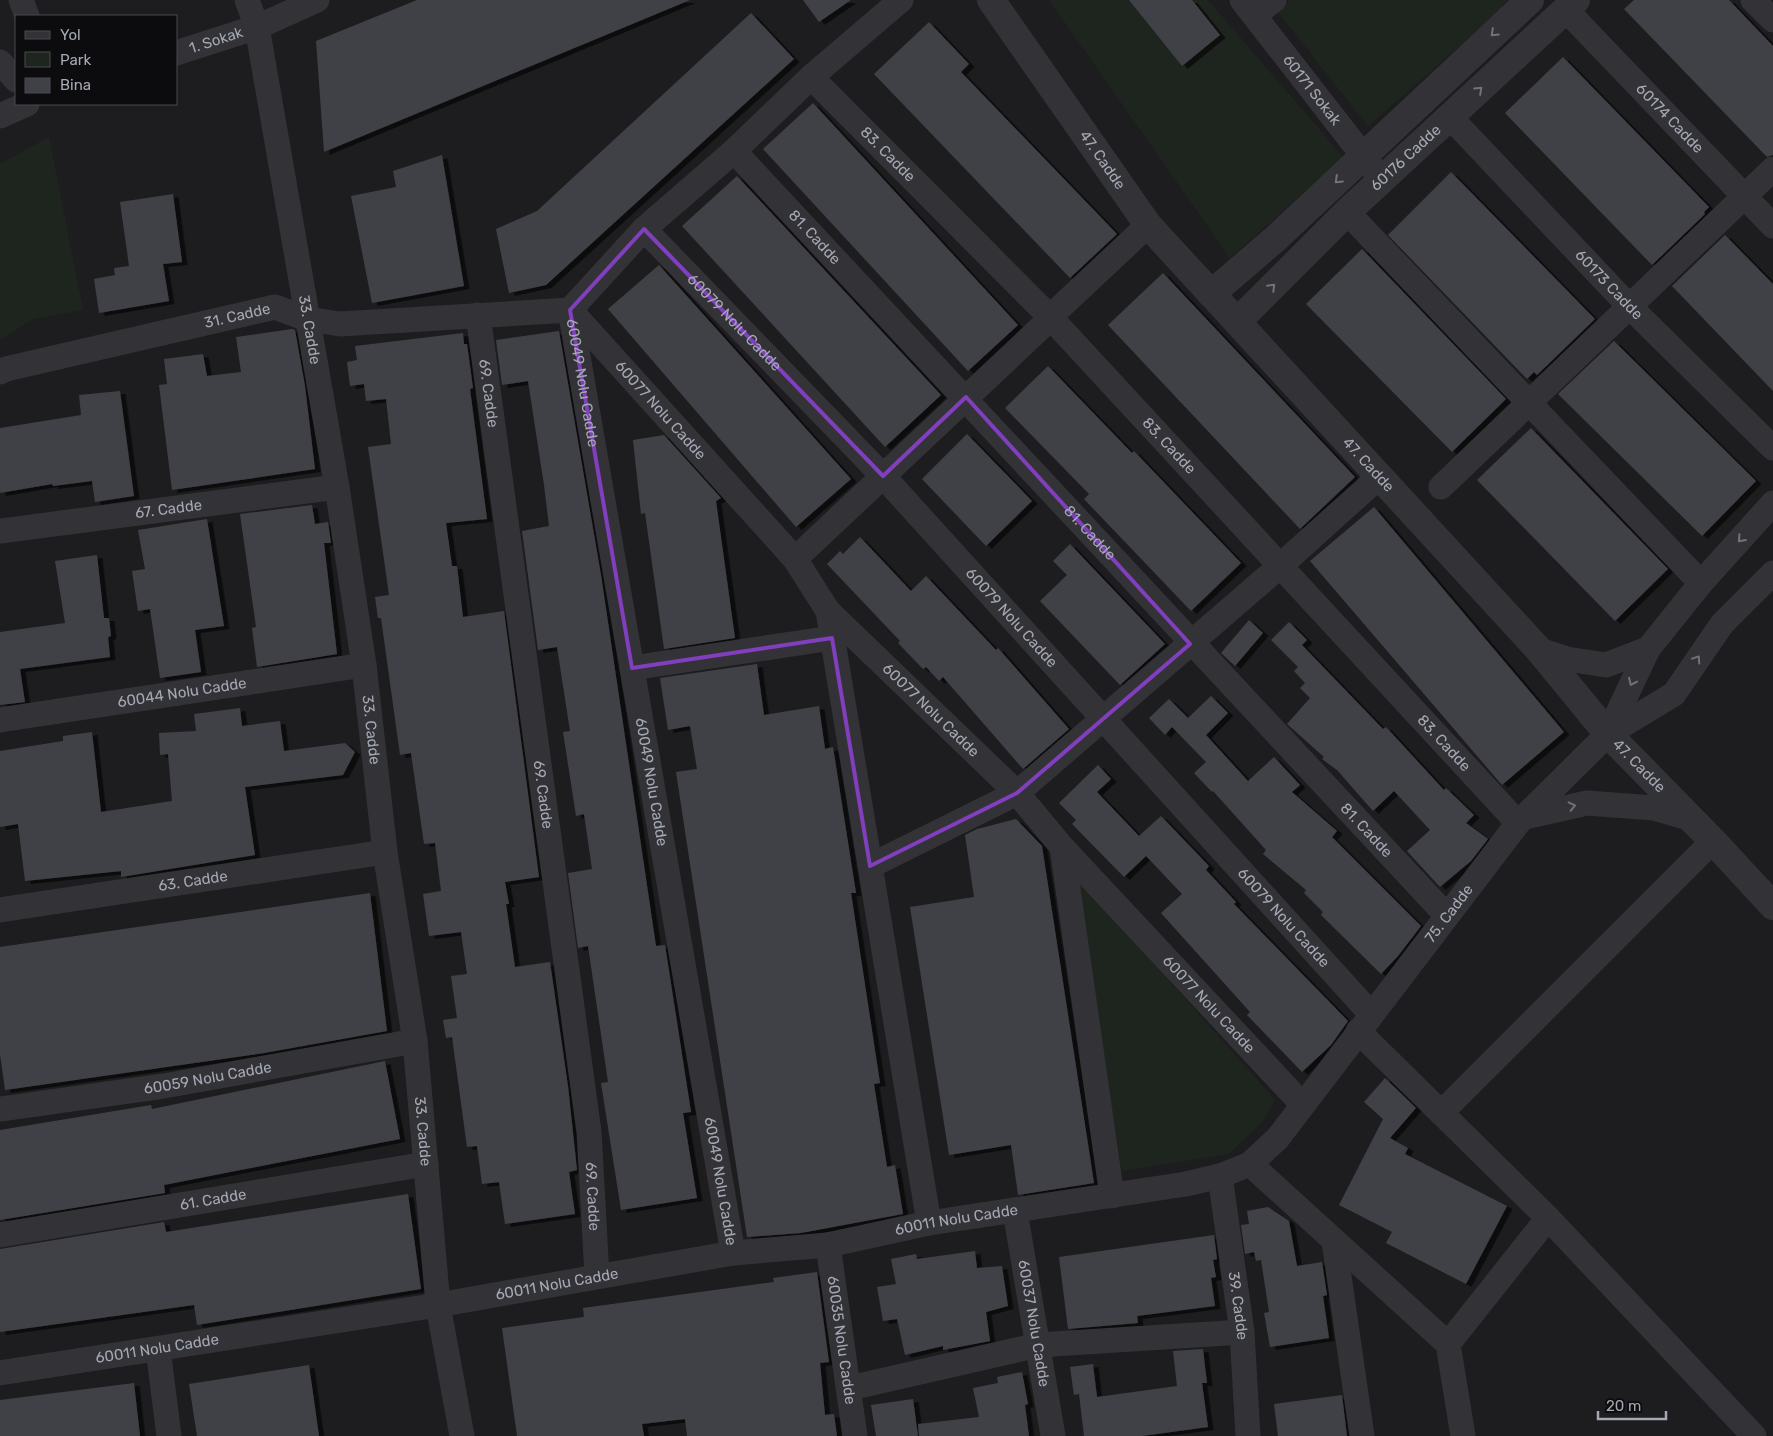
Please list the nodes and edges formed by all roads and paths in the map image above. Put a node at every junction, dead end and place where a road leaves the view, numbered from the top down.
1 (21, 0) edge
2 (247, 0) edge
3 (317, 0) edge
4 (900, 0) edge
5 (992, 0) edge
6 (1530, 0) edge
7 (1752, 0) edge
8 (1257, 5) edge
9 (1571, 5) edge
10 (27, 15) edge
11 (1773, 20) edge
12 (256, 28) junction
13 (178, 52) edge
14 (0, 62) edge
15 (811, 77) junction
16 (15, 79) edge
17 (25, 105) edge
18 (0, 116) edge
19 (1450, 117) junction
20 (734, 151) junction
21 (1364, 155) junction
22 (1773, 169) edge
23 (1382, 180) junction
24 (1745, 198) junction
25 (1347, 212) junction
26 (1148, 225) junction
27 (1773, 226) edge
28 (644, 229) junction
29 (1211, 294) junction
30 (1629, 306) junction
31 (570, 310) junction
32 (478, 315) junction
33 (1050, 318) junction
34 (307, 319) junction
35 (1238, 321) junction
36 (0, 372) edge
37 (966, 397) junction
38 (1529, 403) junction
39 (1773, 448) edge
40 (883, 476) junction
41 (1380, 476) junction
42 (337, 487) junction
43 (1441, 487) dead end
44 (1773, 502) edge
45 (0, 531) edge
46 (795, 559) junction
47 (1280, 566) junction
48 (1773, 573) edge
49 (1701, 583) junction
50 (828, 611) junction
51 (832, 638) junction
52 (1190, 644) junction
53 (1648, 649) junction
54 (1540, 650) junction
55 (364, 665) junction
56 (632, 668) junction
57 (1103, 718) junction
58 (0, 720) edge
59 (1608, 734) junction
60 (1017, 793) junction
61 (1692, 819) junction
62 (1522, 820) junction
63 (1713, 841) junction
64 (1062, 846) junction
65 (385, 852) junction
66 (870, 866) junction
67 (1773, 906) edge
68 (0, 910) edge
69 (1447, 916) junction
70 (1365, 1022) junction
71 (415, 1041) junction
72 (1302, 1104) junction
73 (0, 1109) edge
74 (1441, 1113) junction
75 (426, 1164) junction
76 (1250, 1164) junction
77 (1220, 1176) junction
78 (1112, 1196) junction
79 (1015, 1211) junction
80 (1548, 1218) junction
81 (929, 1224) junction
82 (0, 1235) edge
83 (1334, 1241) junction
84 (828, 1245) junction
85 (733, 1254) junction
86 (597, 1276) junction
87 (438, 1305) junction
88 (1242, 1332) junction
89 (1448, 1344) junction
90 (1038, 1345) junction
91 (158, 1349) junction
92 (0, 1373) edge
93 (850, 1388) junction
94 (169, 1436) edge
95 (462, 1436) edge
96 (855, 1436) edge
97 (1054, 1436) edge
98 (1248, 1436) edge
99 (1362, 1436) edge
100 (1463, 1436) edge
101 (1754, 1436) edge

1 - 10 street
2 - 12 street, 33. Cadde
3 - 12 street, 1. Sokak
4 - 15 street
5 - 26 street, 47. Cadde
6 -> 21 street
7 - 11 street
8 - 21 street, 60171 Sokak
19 -> 9 street, 60176 Cadde
9 - 24 street, 60174 Cadde
12 - 13 street, 1. Sokak
12 - 34 street, 33. Cadde
14 - 16 street
15 - 20 street
15 - 33 street, 83. Cadde
17 - 18 street
19 - 23 street, 60176 Cadde
19 - 30 street, 60173 Cadde
20 - 28 street
20 - 37 street, 81. Cadde
21 - 23 street, 60171 Sokak
21 -> 29 street
22 - 24 street
23 - 25 street, 60176 Cadde
24 - 27 street, 60174 Cadde
24 - 30 street
35 -> 25 street, 60176 Cadde
25 - 38 street
26 - 29 street, 47. Cadde
26 - 33 street
28 - 31 street
28 - 40 street, 60079 Nolu Cadde
29 - 35 street, 47. Cadde
30 - 38 street
30 - 39 street, 60173 Cadde
31 - 32 street, 31. Cadde
31 - 46 street, 60077 Nolu Cadde
31 - 56 street, 60049 Nolu Cadde
32 - 34 street, 31. Cadde
32 - 86 street, 69. Cadde
33 - 37 street
33 - 47 street, 83. Cadde
34 - 36 street, 31. Cadde
34 - 42 street, 33. Cadde
35 - 41 street, 47. Cadde
37 - 40 street
37 - 52 street, 81. Cadde
38 - 43 street
38 - 49 street
40 - 46 street
40 - 57 street, 60079 Nolu Cadde
41 - 47 street
41 - 54 street, 47. Cadde
42 - 45 street, 67. Cadde
42 - 55 street, 33. Cadde
44 -> 49 street
46 - 50 street, 60077 Nolu Cadde
47 - 52 street
47 - 62 street, 83. Cadde
59 -> 48 street
49 - 53 street
50 - 51 street
50 - 60 street, 60077 Nolu Cadde
51 - 56 street
51 - 66 street
52 - 57 street
52 - 69 street, 81. Cadde
53 - 54 street
53 -> 59 street
54 - 59 street, 47. Cadde
55 - 58 street, 60044 Nolu Cadde
55 - 65 street, 33. Cadde
56 - 85 street, 60049 Nolu Cadde
57 - 60 street
57 - 70 street, 60079 Nolu Cadde
59 - 61 street, 47. Cadde
59 - 62 street, 75. Cadde
60 - 64 street, 60077 Nolu Cadde
60 - 66 street
62 -> 61 street
61 - 63 street, 47. Cadde
62 - 69 street, 75. Cadde
63 - 67 street, 47. Cadde
63 - 74 street
64 - 72 street, 60077 Nolu Cadde
64 - 78 street
65 - 68 street, 63. Cadde
65 - 71 street, 33. Cadde
66 - 81 street
69 - 70 street, 75. Cadde
70 - 72 street, 75. Cadde
70 - 74 street, 60079 Nolu Cadde
71 - 73 street, 60059 Nolu Cadde
71 - 75 street, 33. Cadde
72 - 76 street, 75. Cadde
74 - 80 street, 60079 Nolu Cadde
75 - 82 street, 61. Cadde
75 - 87 street, 33. Cadde
76 - 77 street, 60011 Nolu Cadde
76 - 83 street
77 - 78 street, 60011 Nolu Cadde
77 - 88 street, 39. Cadde
78 - 79 street, 60011 Nolu Cadde
79 - 81 street, 60011 Nolu Cadde
79 - 90 street, 60037 Nolu Cadde
80 - 89 street
80 - 101 street, 60079 Nolu Cadde
81 - 84 street, 60011 Nolu Cadde
83 - 89 street
83 - 99 street
84 - 85 street, 60011 Nolu Cadde
84 - 93 street, 60035 Nolu Cadde
85 - 86 street, 60011 Nolu Cadde
86 - 87 street, 60011 Nolu Cadde
87 - 91 street, 60011 Nolu Cadde
87 - 95 street, 33. Cadde
88 - 90 street
88 - 98 street, 39. Cadde
89 - 100 street
90 - 93 street
90 - 97 street, 60037 Nolu Cadde
91 - 92 street, 60011 Nolu Cadde
91 - 94 street
93 - 96 street, 60035 Nolu Cadde

